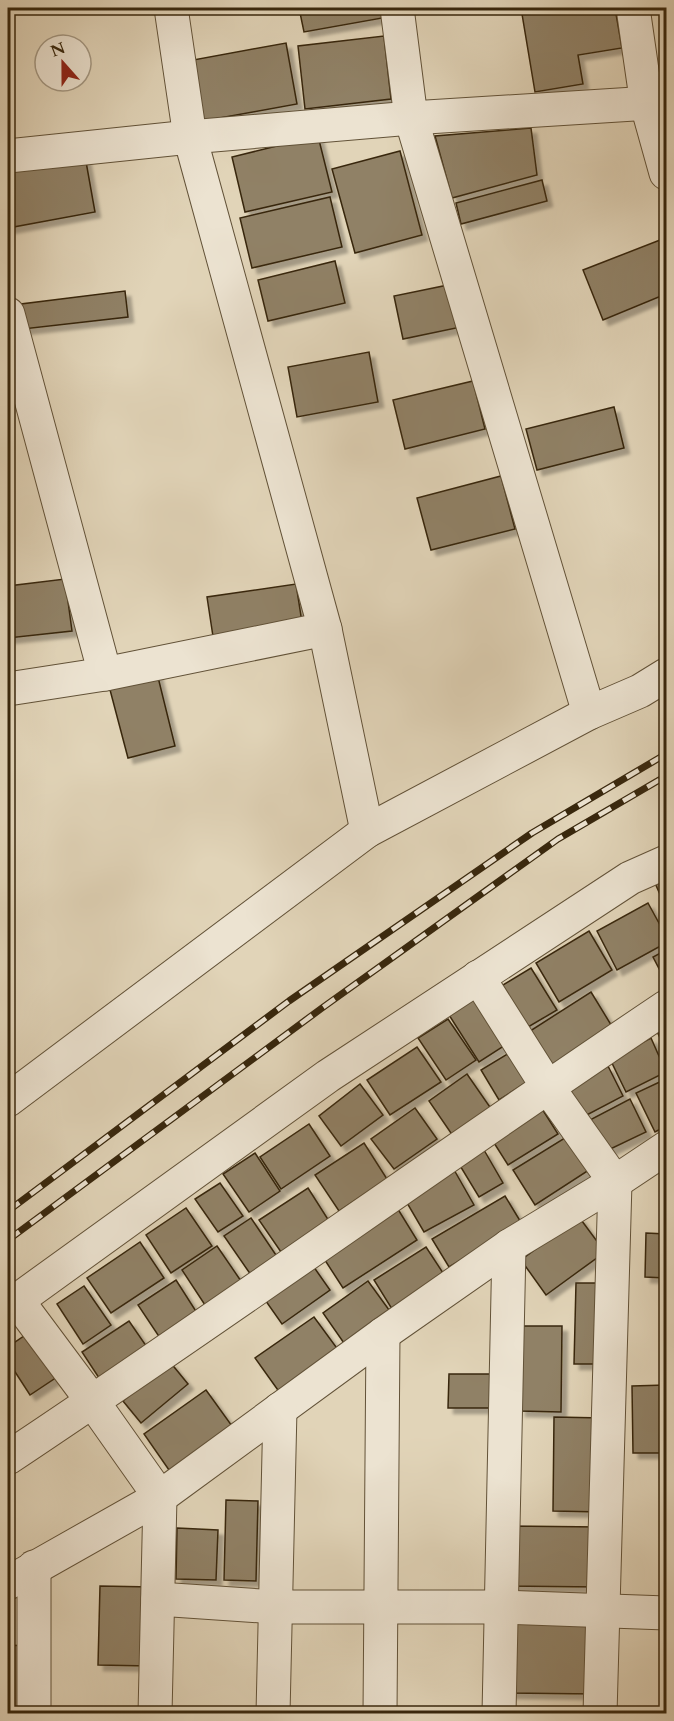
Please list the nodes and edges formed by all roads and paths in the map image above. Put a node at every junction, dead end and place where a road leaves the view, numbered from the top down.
1 (171, 8) edge
2 (397, 8) edge
3 (633, 8) edge
4 (657, 103) edge
5 (411, 118) junction
6 (190, 137) junction
7 (8, 156) edge
8 (666, 173) edge
9 (8, 314) edge
10 (325, 629) junction
11 (105, 674) junction
12 (666, 675) edge
13 (8, 689) edge
14 (589, 713) junction
15 (367, 831) junction
16 (666, 862) edge
17 (478, 977) junction
18 (666, 1007) edge
19 (547, 1086) junction
20 (8, 1100) edge
21 (666, 1148) edge
22 (615, 1182) junction
23 (509, 1246) junction
24 (12, 1303) edge
25 (383, 1334) junction
26 (93, 1401) junction
27 (280, 1409) junction
28 (8, 1458) edge
29 (160, 1497) junction
30 (21, 1575) edge
31 (158, 1599) junction
32 (381, 1606) junction
33 (276, 1607) junction
34 (501, 1607) junction
35 (603, 1611) junction
36 (666, 1613) edge
37 (34, 1713) edge
38 (155, 1713) edge
39 (273, 1713) edge
40 (380, 1713) edge
41 (499, 1713) edge
42 (600, 1713) edge

1 - 6 street
2 - 5 street
3 - 4 street
4 - 5 street
4 - 8 street
5 - 6 street
5 - 14 street
6 - 7 street
6 - 10 street
9 - 11 street
10 - 11 street
10 - 15 street
11 - 13 street
12 - 14 street
14 - 15 street
15 - 20 street
16 - 17 street
17 - 19 street
17 - 24 street
18 - 19 street
19 - 22 street
19 - 26 street
21 - 22 street
22 - 23 street
22 - 35 street
23 - 25 street
23 - 34 street
24 - 26 street
25 - 27 street
25 - 32 street
26 - 28 street
26 - 29 street
27 - 29 street
27 - 33 street
29 - 30 street
29 - 31 street
30 - 37 street
31 - 33 street
31 - 38 street
32 - 33 street
32 - 34 street
32 - 40 street
33 - 39 street
34 - 35 street
34 - 41 street
35 - 36 street
35 - 42 street

